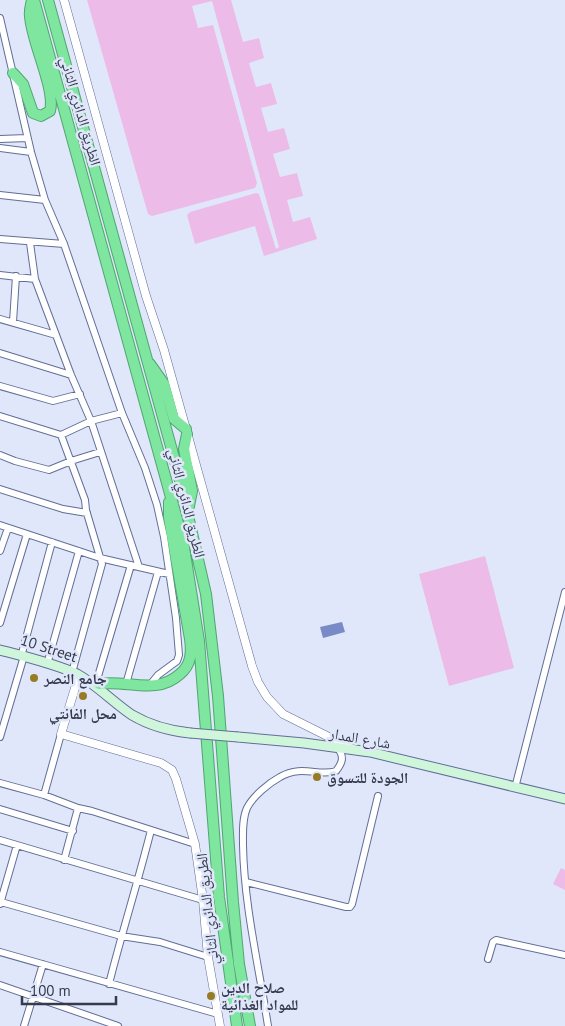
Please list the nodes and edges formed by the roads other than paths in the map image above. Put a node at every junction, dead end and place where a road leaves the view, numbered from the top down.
1 (33, 0) edge
2 (48, 0) edge
3 (64, 0) edge
4 (0, 18) edge
5 (0, 50) edge
6 (8, 51) junction
7 (13, 73) junction
8 (28, 138) junction
9 (0, 139) edge
10 (0, 148) edge
11 (31, 152) junction
12 (0, 195) edge
13 (45, 200) junction
14 (0, 239) edge
15 (30, 243) junction
16 (64, 244) junction
17 (0, 274) edge
18 (16, 276) junction
19 (35, 279) junction
20 (0, 318) edge
21 (13, 322) junction
22 (56, 335) junction
23 (0, 353) edge
24 (147, 359) junction
25 (71, 376) junction
26 (0, 386) edge
27 (80, 394) junction
28 (122, 413) junction
29 (0, 416) edge
30 (91, 421) junction
31 (187, 432) junction
32 (61, 435) junction
33 (100, 452) junction
34 (0, 455) edge
35 (71, 461) junction
36 (168, 486) junction
37 (0, 489) edge
38 (188, 512) junction
39 (87, 513) junction
40 (0, 525) edge
41 (8, 528) junction
42 (27, 534) junction
43 (52, 542) junction
44 (0, 551) edge
45 (79, 551) junction
46 (100, 558) junction
47 (132, 565) junction
48 (139, 567) junction
49 (158, 572) junction
50 (169, 574) junction
51 (565, 592) edge
52 (0, 623) edge
53 (0, 649) edge
54 (23, 655) junction
55 (48, 661) junction
56 (76, 672) junction
57 (97, 683) junction
58 (126, 684) junction
59 (149, 686) junction
60 (147, 722) junction
61 (61, 734) junction
62 (0, 737) edge
63 (338, 748) junction
64 (354, 750) junction
65 (0, 783) edge
66 (515, 788) junction
67 (44, 795) junction
68 (378, 796) dead end
69 (565, 800) edge
70 (78, 808) junction
71 (0, 809) edge
72 (151, 830) junction
73 (72, 831) junction
74 (0, 840) edge
75 (195, 844) junction
76 (17, 845) junction
77 (64, 860) junction
78 (138, 882) junction
79 (246, 882) junction
80 (203, 900) junction
81 (0, 903) edge
82 (121, 936) junction
83 (0, 952) edge
84 (565, 955) edge
85 (208, 957) junction
86 (488, 959) dead end
87 (43, 964) junction
88 (109, 984) junction
89 (0, 985) edge
90 (33, 997) junction
91 (218, 1014) junction
92 (24, 1026) edge
93 (118, 1026) edge
94 (220, 1026) edge
95 (236, 1026) edge
96 (250, 1026) edge
97 (268, 1026) edge

1 - 7 highway
1 - 36 highway, الطريق الدائري الثاني
2 - 24 highway, الطريق الدائري الثاني
3 - 31 street
4 - 6 street
5 - 6 street
6 - 7 street
7 - 8 street
8 - 9 street
8 - 11 street
10 - 11 street
11 - 13 street
12 - 13 street
13 - 16 street
14 - 15 street
15 - 16 street
15 - 19 street
16 - 28 street
17 - 18 street
18 - 19 street
18 - 21 street
19 - 22 street
20 - 21 street
21 - 22 street
22 - 25 street
23 - 25 street
24 - 31 highway
24 - 38 highway, الطريق الدائري الثاني
25 - 27 street
26 - 27 street
27 - 30 street
28 - 30 street
28 - 50 street
29 - 32 street
30 - 32 street
30 - 33 street
31 - 38 highway
31 - 64 street
32 - 35 street
33 - 35 street
33 - 48 street
34 - 35 street
35 - 39 street
36 - 59 highway
36 - 95 highway, الطريق الدائري الثاني
37 - 39 street
38 - 96 highway, الطريق الدائري الثاني
39 - 46 street
40 - 41 street
41 - 42 street
41 - 44 street
42 - 43 street
42 - 52 street
43 - 45 street
43 - 54 street
45 - 46 street
45 - 55 street
46 - 47 street
46 - 56 street
47 - 48 street
47 - 57 street
48 - 49 street
49 - 50 street
49 - 58 street
50 - 59 street
51 - 66 street
53 - 54 main road, 10 Street
54 - 55 main road, 10 Street
54 - 56 main road, 10 Street
54 - 62 street
55 - 56 main road, 10 Street
56 - 57 main road, 10 Street
56 - 60 main road, 10 Street
56 - 61 street
57 - 58 highway
57 - 60 main road, 10 Street
58 - 59 highway
60 - 63 main road, شارع المدار, bridge
61 - 67 street
61 - 75 street
63 - 64 main road, شارع المدار
63 - 79 street
64 - 66 main road, شارع المدار
65 - 67 street
66 - 69 main road, شارع المدار
67 - 70 street
68 - 79 street
70 - 72 street
70 - 73 street
71 - 73 street
72 - 75 street
72 - 78 street
73 - 77 street
74 - 76 street
75 - 80 street
76 - 77 street
76 - 81 street
77 - 78 street
78 - 80 street
78 - 82 street
79 - 97 street
80 - 85 street
81 - 82 street
82 - 85 street
82 - 88 street
83 - 87 street
84 - 86 street
85 - 91 street
87 - 88 street
87 - 90 street
88 - 91 street
89 - 90 street
90 - 92 street
90 - 93 street
91 - 94 street

